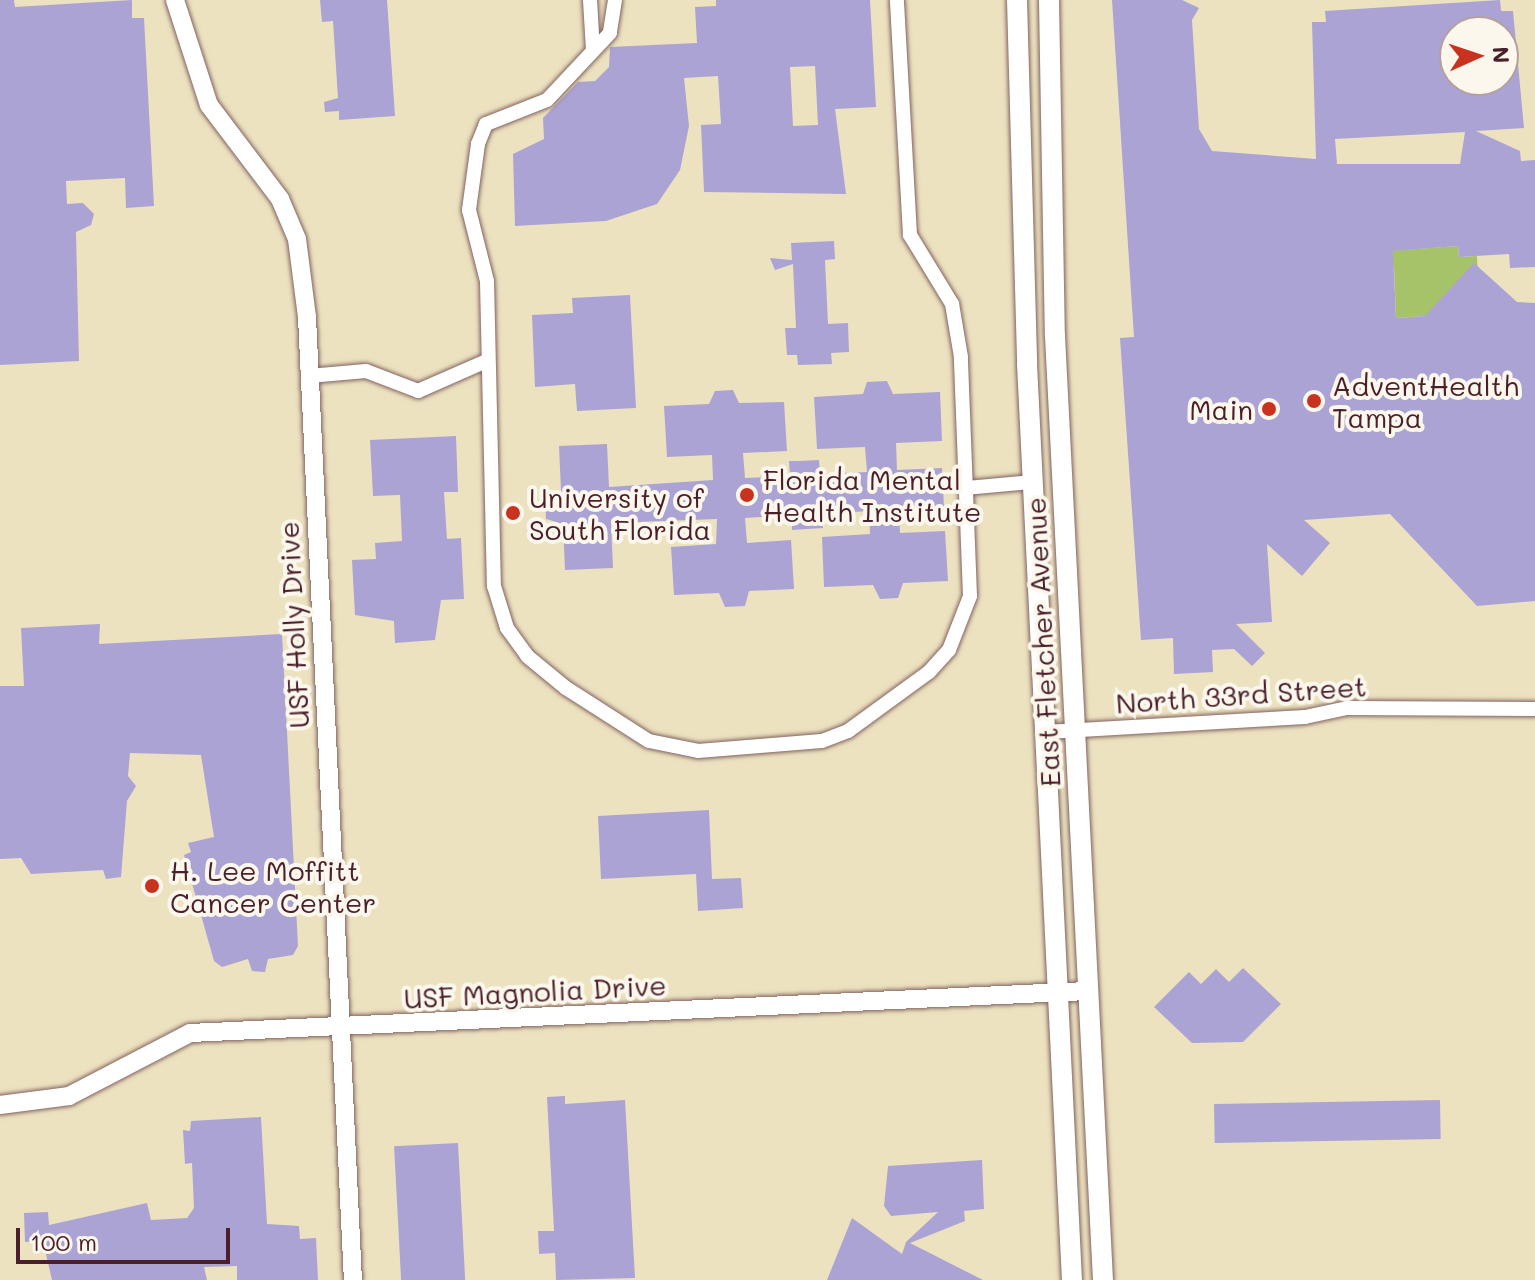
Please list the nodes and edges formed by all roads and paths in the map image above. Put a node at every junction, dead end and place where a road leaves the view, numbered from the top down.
1 (175, 0) edge
2 (590, 0) edge
3 (615, 0) edge
4 (897, 0) edge
5 (1017, 0) edge
6 (1049, 0) edge
7 (593, 50) junction
8 (484, 362) junction
9 (309, 376) junction
10 (1032, 482) junction
11 (966, 488) junction
12 (1535, 709) edge
13 (1075, 730) junction
14 (1046, 732) junction
15 (1088, 991) junction
16 (1058, 993) junction
17 (340, 1028) junction
18 (0, 1105) edge
19 (353, 1280) edge
20 (1072, 1280) edge
21 (1103, 1280) edge

1 - 9 street, USF Holly Drive
2 - 7 street
3 - 7 street
4 - 11 street
5 - 10 main road, East Fletcher Avenue
6 - 13 main road, East Fletcher Avenue
7 - 8 street
8 - 9 street
8 - 11 street
9 - 17 street, USF Holly Drive
10 - 11 street
10 - 14 main road, East Fletcher Avenue
12 - 13 street, North 33rd Street
13 - 14 street, North 33rd Street
13 - 15 main road, East Fletcher Avenue
14 - 16 main road, East Fletcher Avenue
15 - 16 street, USF Magnolia Drive
15 - 21 main road, East Fletcher Avenue
16 - 17 street, USF Magnolia Drive
16 - 20 main road, East Fletcher Avenue
17 - 18 street, USF Magnolia Drive
17 - 19 street, USF Holly Drive

